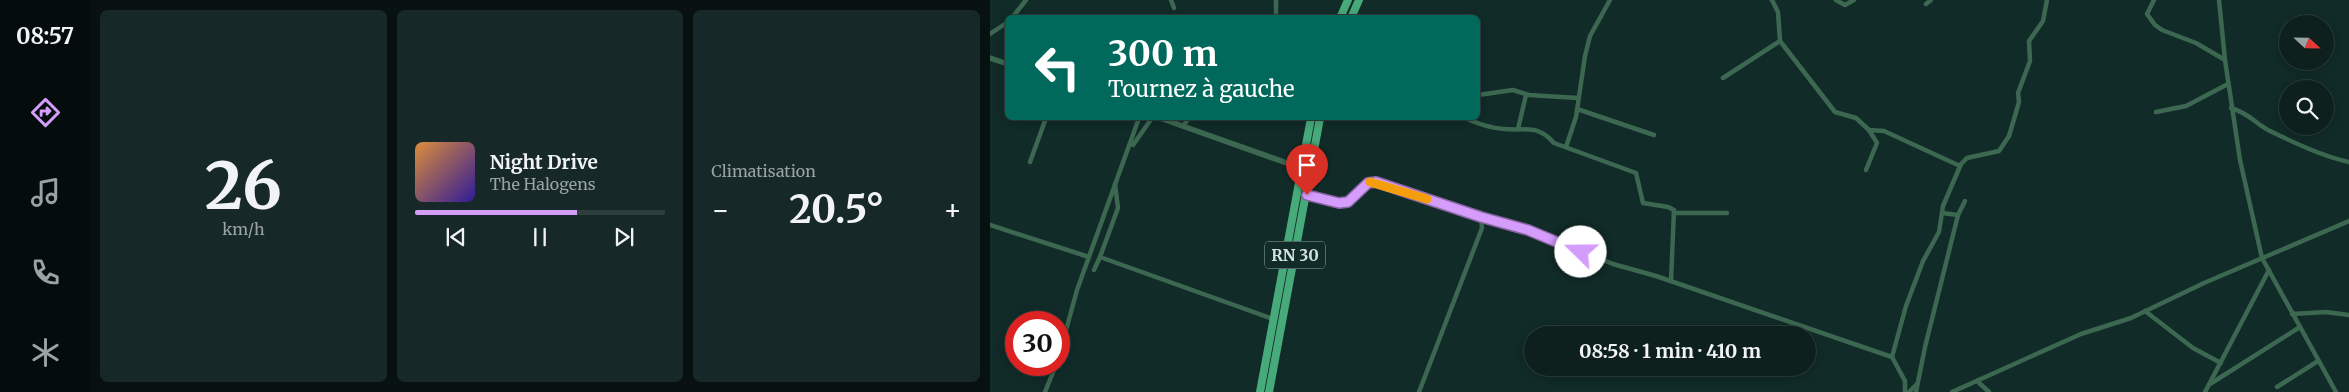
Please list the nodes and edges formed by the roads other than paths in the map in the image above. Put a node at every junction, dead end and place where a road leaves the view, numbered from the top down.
1 (1026, 0) edge
2 (1171, 0) edge
3 (1276, 0) edge
4 (1348, 0) edge
5 (1359, 0) edge
6 (1610, 0) edge
7 (1772, 0) edge
8 (1836, 0) edge
9 (1854, 0) edge
10 (1931, 0) edge
11 (2047, 0) edge
12 (2154, 0) edge
13 (2219, 0) edge
14 (1926, 4) dead end
15 (1174, 8) dead end
16 (1014, 15) edge
17 (1276, 15) edge
18 (1341, 15) edge
19 (1352, 15) edge
20 (1005, 24) edge
21 (990, 34) edge
22 (1780, 41) junction
23 (990, 58) edge
24 (2225, 60) junction
25 (1005, 63) edge
26 (1723, 78) dead end
27 (2228, 84) junction
28 (1480, 95) edge
29 (1526, 95) junction
30 (1578, 98) junction
31 (2232, 108) junction
32 (1577, 109) junction
33 (2156, 112) dead end
34 (1045, 120) edge
35 (1138, 120) edge
36 (1151, 120) edge
37 (1166, 120) edge
38 (1188, 120) edge
39 (1311, 120) edge
40 (1320, 120) edge
41 (1471, 120) edge
42 (1184, 126) junction
43 (1518, 129) junction
44 (1870, 130) junction
45 (1654, 135) dead end
46 (1566, 146) junction
47 (1128, 152) junction
48 (1030, 162) dead end
49 (2349, 162) edge
50 (1960, 166) junction
51 (1301, 168) junction
52 (1866, 170) dead end
53 (1115, 184) junction
54 (1307, 195) junction
55 (1965, 201) dead end
56 (1674, 213) junction
57 (1727, 213) dead end
58 (1942, 213) junction
59 (1958, 215) junction
60 (1481, 217) junction
61 (2349, 221) edge
62 (990, 225) edge
63 (1088, 257) junction
64 (1100, 257) junction
65 (2262, 258) junction
66 (1094, 270) dead end
67 (2269, 270) junction
68 (1670, 281) junction
69 (2145, 312) junction
70 (2292, 314) junction
71 (2349, 315) edge
72 (1070, 318) edge
73 (1273, 319) junction
74 (2300, 327) junction
75 (1892, 358) junction
76 (2318, 362) junction
77 (2221, 363) junction
78 (1051, 376) edge
79 (1977, 381) junction
80 (1917, 384) junction
81 (2210, 384) junction
82 (2277, 387) dead end
83 (1044, 392) edge
84 (1260, 392) edge
85 (1269, 392) edge
86 (1419, 392) edge
87 (1905, 392) edge
88 (1909, 392) edge
89 (1916, 392) edge
90 (1952, 392) edge
91 (1989, 392) edge
92 (2205, 392) edge
93 (2336, 392) edge

1 - 16 street
2 - 15 street
3 - 17 street
4 - 18 main road
5 - 19 main road
6 - 30 street
7 - 22 street
8 - 9 street
10 - 14 street
11 - 50 street
12 - 24 street
13 - 24 street
20 - 21 street
22 - 26 street
22 - 44 street
23 - 25 street
24 - 27 street
27 - 31 street
27 - 33 street
28 - 29 street
29 - 30 street
29 - 43 street
30 - 32 street
31 - 49 street
31 - 65 street
32 - 45 street
32 - 46 street
34 - 48 street
35 - 47 street
36 - 47 street
37 - 42 street
38 - 42 street
39 - 51 main road, RN 30
40 - 54 main road, RN 30 / RN 30
41 - 43 street
42 - 51 street
43 - 46 street
44 - 50 street
44 - 52 street
46 - 56 street
47 - 53 street
50 - 58 street
51 - 73 main road, RN 30
53 - 63 street
53 - 64 street
54 - 60 street
54 - 85 main road, RN 30 / RN 30
55 - 59 street
56 - 57 street
56 - 68 street
58 - 59 street
58 - 75 street
59 - 80 street
60 - 68 street
60 - 86 street
61 - 65 street
62 - 63 street
63 - 72 street
64 - 66 street
64 - 73 street
65 - 67 street
65 - 69 street
67 - 70 street
67 - 77 street
68 - 75 street
69 - 77 street
69 - 79 street
70 - 71 street
70 - 74 street
73 - 84 main road, RN 30
74 - 76 street
74 - 81 street
75 - 87 street
76 - 82 street
76 - 93 street
77 - 81 street
78 - 83 street
79 - 90 street
79 - 91 street
80 - 88 street
80 - 89 street
81 - 92 street

